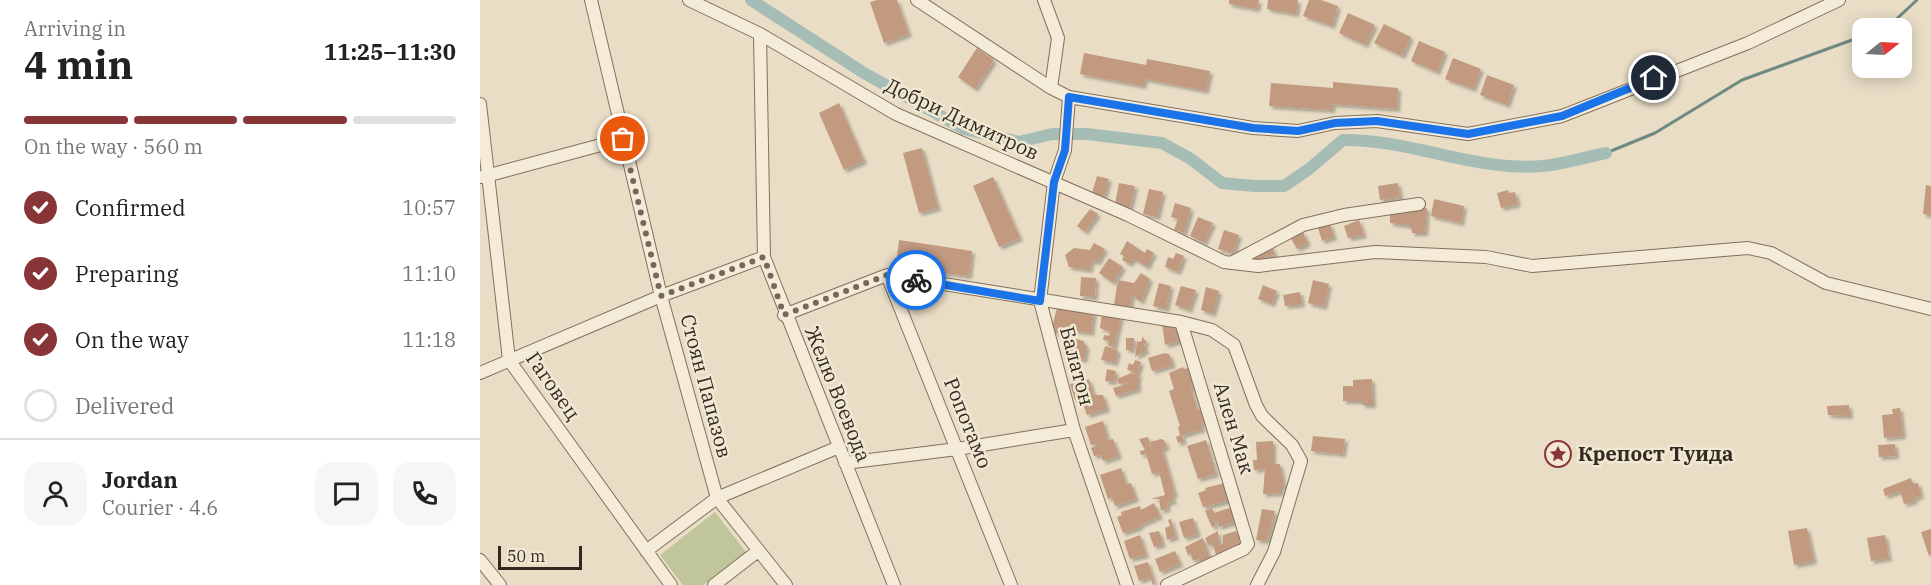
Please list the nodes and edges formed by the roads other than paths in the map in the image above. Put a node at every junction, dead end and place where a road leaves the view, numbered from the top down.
1 (591, 0) edge
2 (688, 0) edge
3 (917, 0) edge
4 (1044, 0) edge
5 (1839, 0) edge
6 (760, 34) junction
7 (1051, 88) junction
8 (1069, 97) junction
9 (480, 104) edge
10 (623, 139) junction
11 (484, 176) edge
12 (1054, 182) junction
13 (1419, 204) dead end
14 (764, 257) junction
15 (1231, 263) junction
16 (887, 275) junction
17 (661, 296) junction
18 (1040, 301) junction
19 (1931, 309) edge
20 (784, 315) junction
21 (1181, 322) junction
22 (509, 360) junction
23 (480, 373) edge
24 (1074, 430) junction
25 (838, 447) junction
26 (957, 449) junction
27 (844, 463) junction
28 (717, 498) junction
29 (646, 551) junction
30 (758, 551) junction
31 (480, 560) edge
32 (1264, 579) edge
33 (500, 585) edge
34 (671, 585) edge
35 (714, 585) edge
36 (786, 585) edge
37 (894, 585) edge
38 (1011, 585) edge
39 (1127, 585) edge
40 (1167, 585) edge
41 (1257, 585) edge

1 - 10 street, Стоян Папазов
2 - 6 street, Добри Димитров
3 - 7 street
4 - 7 street
5 - 8 street
6 - 12 street, Добри Димитров
6 - 14 street, Желю Воевода
7 - 8 street
8 - 12 street, Балатон
9 - 11 street, Гаговец
10 - 11 street
10 - 17 street, Стоян Папазов
11 - 22 street, Гаговец
12 - 15 street, Добри Димитров
12 - 18 street, Балатон
13 - 15 street
14 - 17 street
14 - 20 street, Желю Воевода
15 - 19 street, Добри Димитров
16 - 18 street
16 - 20 street
16 - 26 street, Ропотамо
17 - 22 street
17 - 28 street, Стоян Папазов
18 - 21 street
18 - 24 street, Балатон
20 - 25 street, Желю Воевода
21 - 32 street
21 - 40 street, Ален Мак
22 - 23 street
22 - 29 street, Гаговец
24 - 26 street
24 - 39 street, Балатон
25 - 27 street, Желю Воевода
25 - 28 street
26 - 27 street
26 - 38 street, Ропотамо
27 - 37 street, Желю Воевода
28 - 29 street
28 - 30 street, Стоян Папазов
29 - 34 street, Гаговец
30 - 35 street
30 - 36 street, Стоян Папазов
31 - 33 street
32 - 41 street

